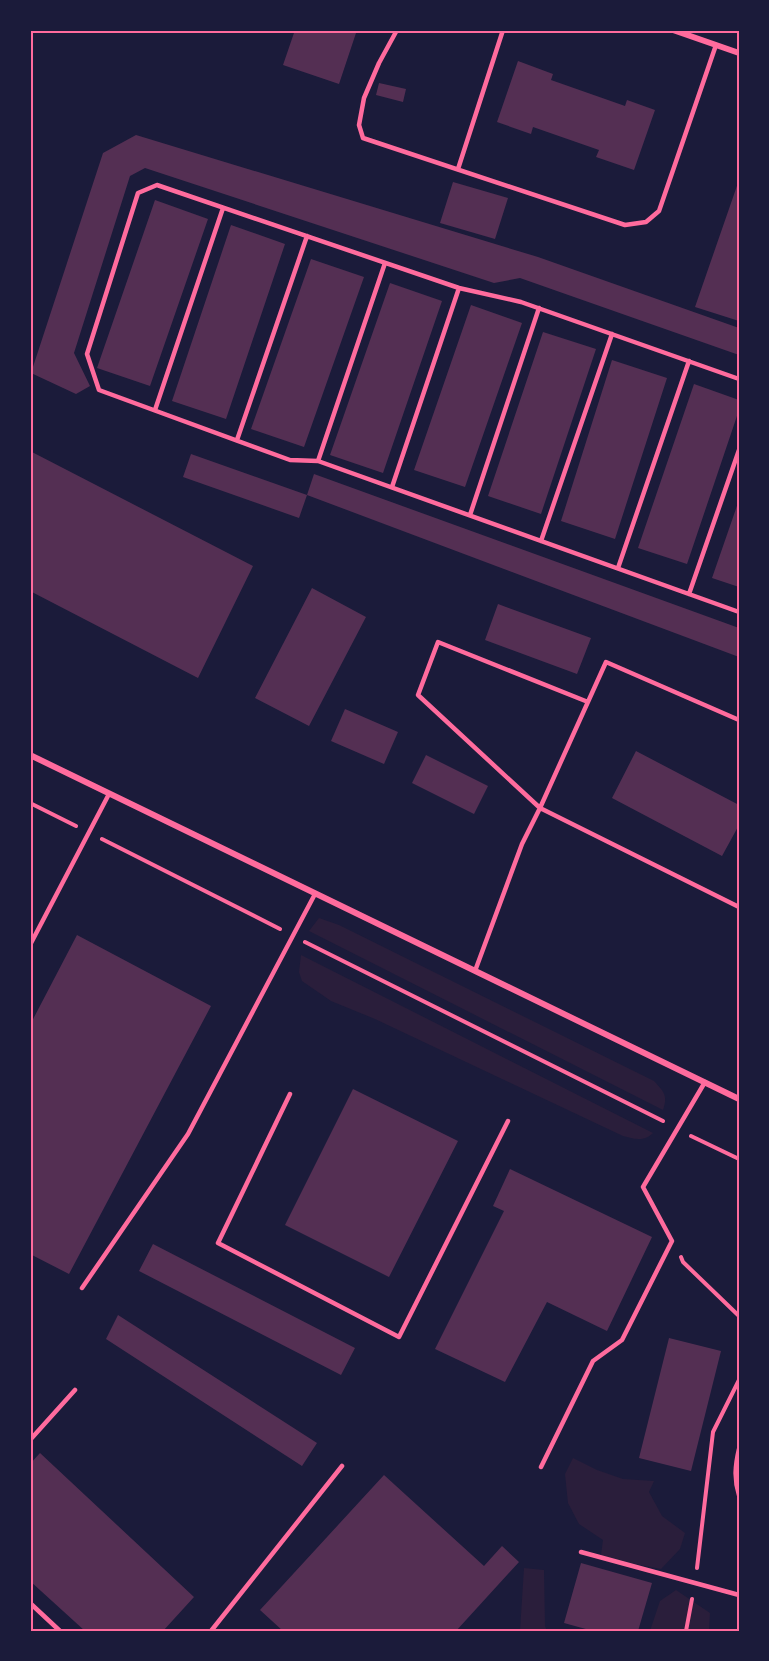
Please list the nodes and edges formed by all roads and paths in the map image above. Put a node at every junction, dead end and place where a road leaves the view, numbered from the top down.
1 (397, 30) edge
2 (503, 30) edge
3 (673, 30) edge
4 (717, 45) junction
5 (739, 53) edge
6 (458, 169) junction
7 (223, 208) junction
8 (307, 236) junction
9 (385, 262) junction
10 (459, 288) junction
11 (539, 308) junction
12 (612, 334) junction
13 (689, 361) junction
14 (739, 379) edge
15 (155, 410) junction
16 (237, 440) junction
17 (739, 450) edge
18 (318, 461) junction
19 (392, 487) junction
20 (470, 515) junction
21 (541, 541) junction
22 (618, 568) junction
23 (689, 594) junction
24 (739, 612) edge
25 (588, 702) junction
26 (739, 720) edge
27 (30, 755) edge
28 (109, 794) junction
29 (30, 803) edge
30 (540, 808) junction
31 (89, 833) junction
32 (315, 894) junction
33 (739, 907) edge
34 (294, 936) junction
35 (30, 945) edge
36 (475, 971) junction
37 (705, 1082) junction
38 (291, 1094) dead end
39 (739, 1099) edge
40 (508, 1121) dead end
41 (677, 1128) junction
42 (739, 1159) edge
43 (672, 1241) junction
44 (82, 1288) dead end
45 (739, 1316) edge
46 (739, 1380) edge
47 (75, 1390) dead end
48 (30, 1440) edge
49 (739, 1449) edge
50 (342, 1467) dead end
51 (541, 1467) dead end
52 (739, 1495) edge
53 (581, 1552) dead end
54 (695, 1583) junction
55 (739, 1595) edge
56 (30, 1603) edge
57 (60, 1631) edge
58 (211, 1631) edge
59 (686, 1631) edge

1 - 6 lane
2 - 6 lane
3 - 4 street
4 - 5 street
4 - 6 lane
7 - 8 lane
7 - 15 lane
7 - 15 lane
8 - 9 lane
8 - 16 lane
9 - 10 lane
9 - 18 lane
10 - 11 lane
10 - 19 lane
11 - 12 lane
11 - 20 lane
12 - 13 lane
12 - 21 lane
13 - 14 lane
13 - 22 lane
15 - 16 lane
16 - 18 lane
17 - 23 lane
18 - 19 lane
19 - 20 lane
20 - 21 lane
21 - 22 lane
22 - 23 lane
23 - 24 lane
25 - 26 lane
25 - 30 lane
25 - 30 lane
27 - 28 street
28 - 31 lane
28 - 32 street
29 - 31 path
30 - 33 lane
30 - 36 lane
31 - 34 path
31 - 35 lane
32 - 34 lane
32 - 36 street
34 - 41 path
34 - 44 lane
36 - 37 street
37 - 39 street
37 - 41 lane
38 - 40 lane
41 - 42 path
41 - 43 lane
43 - 45 path
43 - 51 lane
46 - 54 path
47 - 48 lane
49 - 52 lane
50 - 58 lane
53 - 54 lane
54 - 55 lane
54 - 59 path
56 - 57 lane

